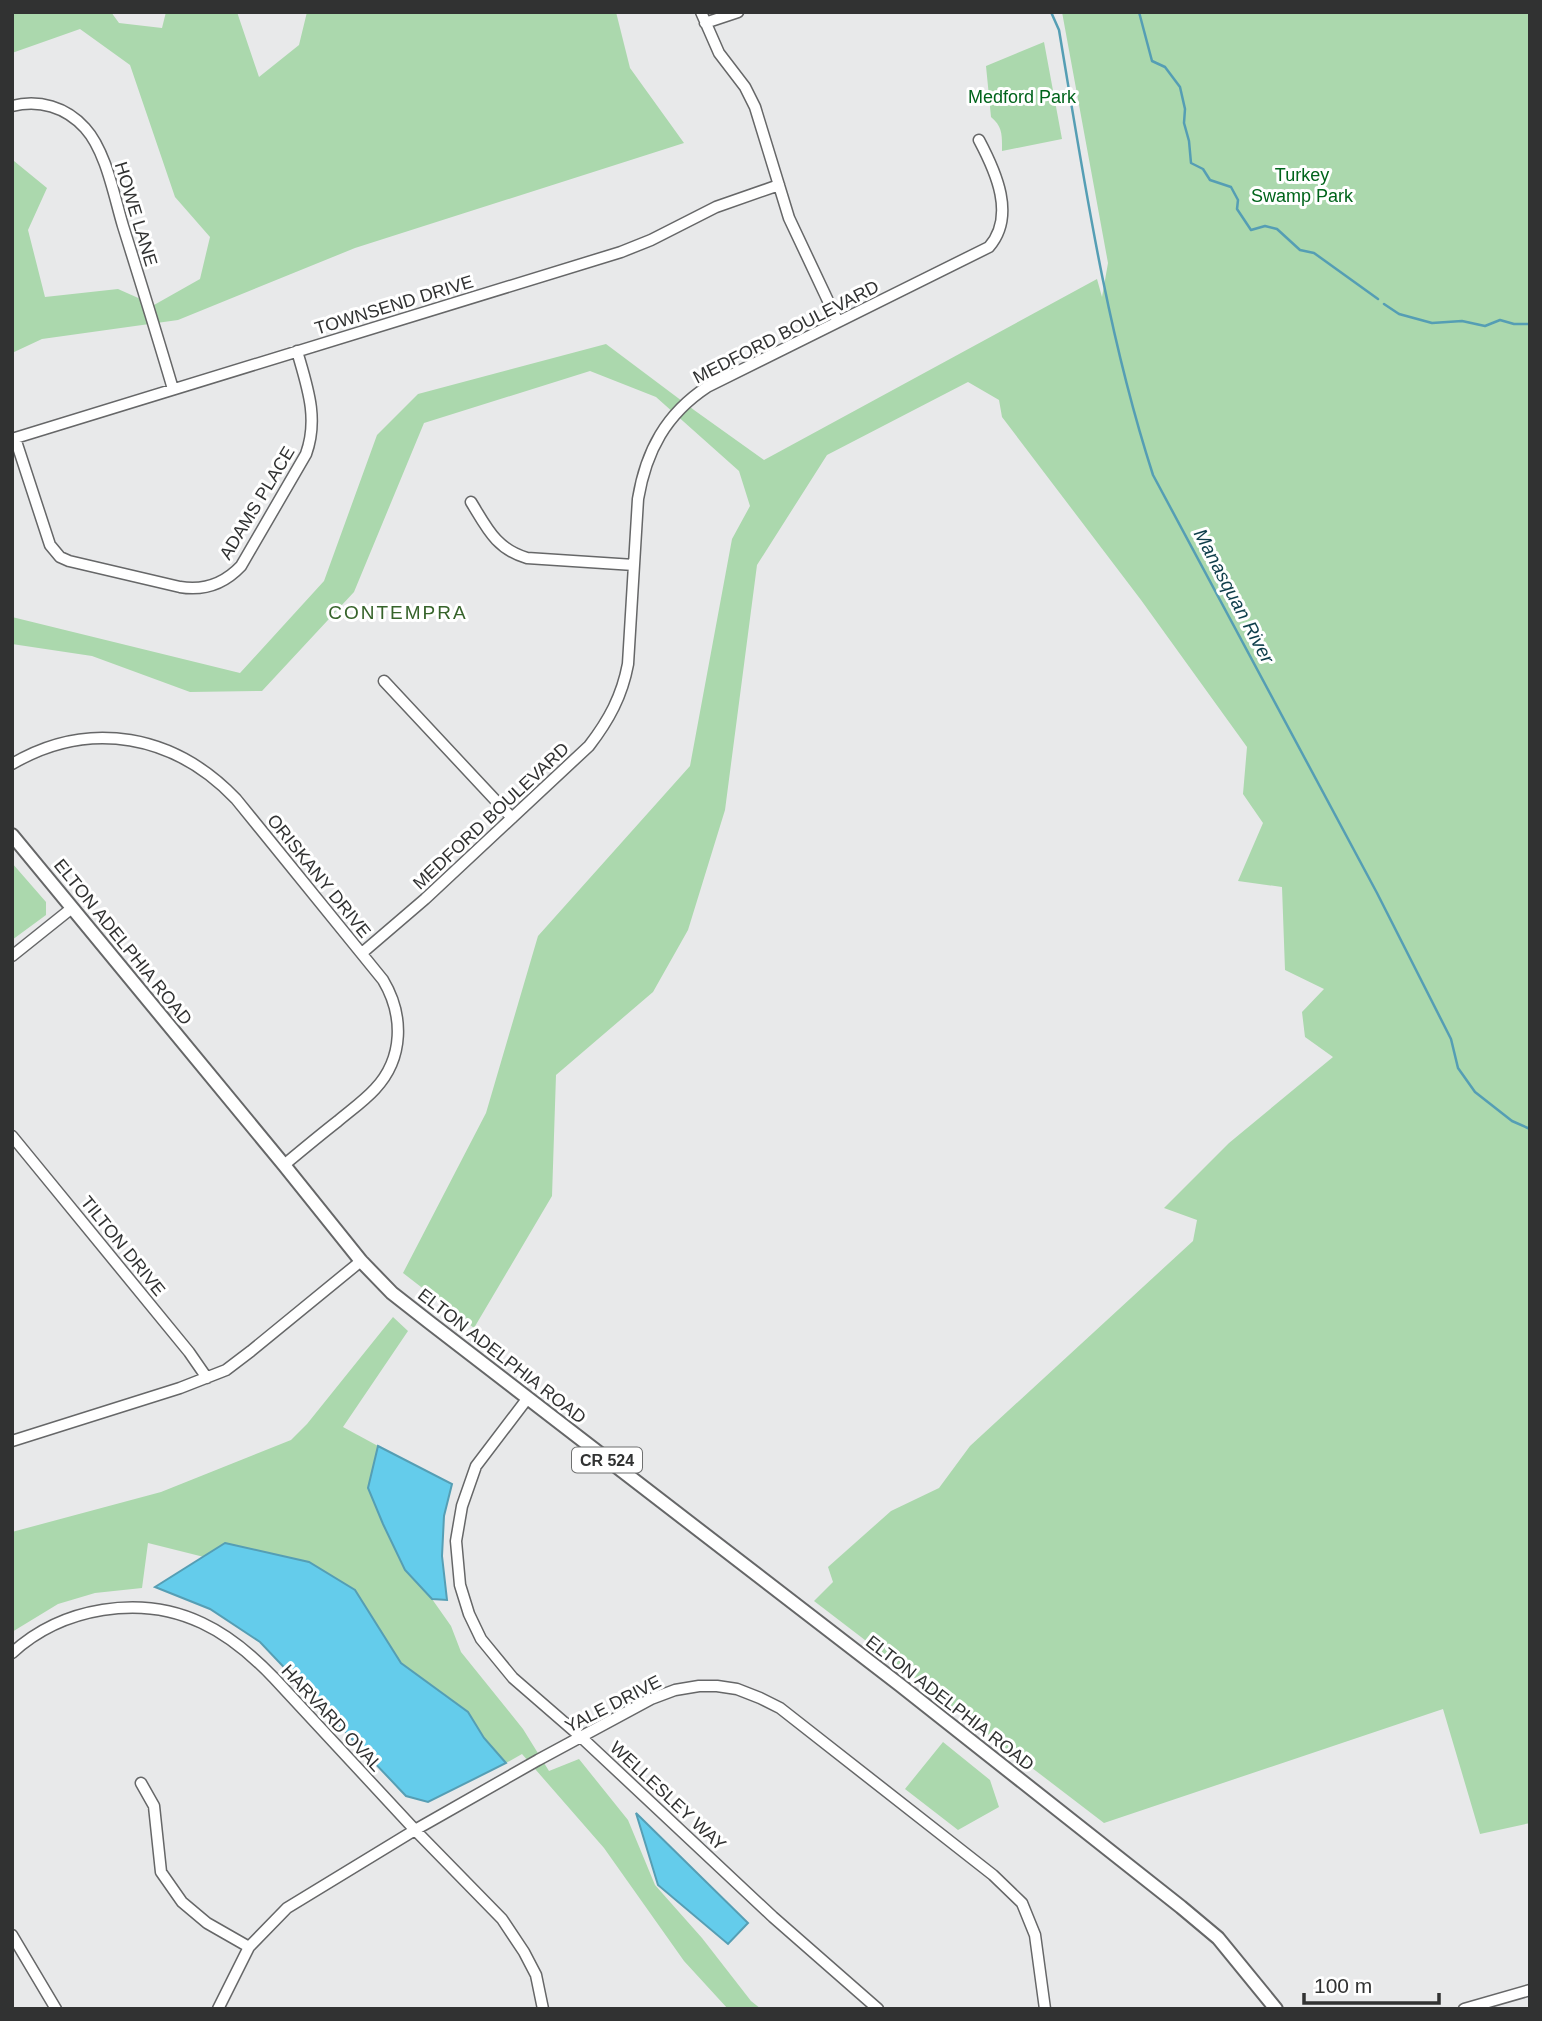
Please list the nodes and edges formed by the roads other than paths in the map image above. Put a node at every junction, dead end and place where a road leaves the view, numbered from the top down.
1 (701, 12) edge
2 (738, 12) edge
3 (705, 23) junction
4 (12, 106) edge
5 (979, 140) dead end
6 (779, 185) junction
7 (838, 322) junction
8 (297, 351) junction
9 (173, 389) junction
10 (14, 438) edge
11 (471, 502) dead end
12 (634, 565) junction
13 (384, 681) dead end
14 (12, 764) edge
15 (512, 818) junction
16 (12, 835) edge
17 (72, 908) junction
18 (362, 953) junction
19 (12, 956) edge
20 (12, 1136) edge
21 (284, 1165) junction
22 (361, 1261) junction
23 (207, 1378) junction
24 (527, 1399) junction
25 (12, 1441) edge
26 (12, 1653) edge
27 (581, 1737) junction
28 (141, 1783) dead end
29 (415, 1830) junction
30 (12, 1935) edge
31 (249, 1947) junction
32 (1530, 1990) edge
33 (56, 2009) edge
34 (218, 2009) edge
35 (543, 2009) edge
36 (878, 2009) edge
37 (1045, 2009) edge
38 (1276, 2009) edge
39 (1464, 2009) edge

1 - 3 street
2 - 3 street
3 - 6 street
4 - 9 street, HOWE LANE
5 - 7 street, MEDFORD BOULEVARD
6 - 7 street
6 - 8 street, TOWNSEND DRIVE
7 - 12 street, MEDFORD BOULEVARD
8 - 9 street, TOWNSEND DRIVE
8 - 10 street, ADAMS PLACE
9 - 10 street, TOWNSEND DRIVE
11 - 12 street
12 - 15 street, MEDFORD BOULEVARD
13 - 15 street
14 - 18 street, ORISKANY DRIVE
15 - 18 street, MEDFORD BOULEVARD
16 - 17 main road, ELTON ADELPHIA ROAD / CR 524
17 - 19 street
17 - 21 main road, ELTON ADELPHIA ROAD / CR 524
18 - 21 street, ORISKANY DRIVE
20 - 23 street, TILTON DRIVE
21 - 22 main road, ELTON ADELPHIA ROAD / CR 524
22 - 23 street
22 - 24 main road, ELTON ADELPHIA ROAD / CR 524
23 - 25 street
24 - 27 street, WELLESLEY WAY
24 - 38 main road, ELTON ADELPHIA ROAD / CR 524
26 - 29 street, HARVARD OVAL
27 - 29 street, YALE DRIVE
27 - 36 street, WELLESLEY WAY
27 - 37 street, YALE DRIVE
28 - 31 street
29 - 31 street, YALE DRIVE
29 - 35 street, HARVARD OVAL
30 - 33 street
31 - 34 street, YALE DRIVE
32 - 39 street

